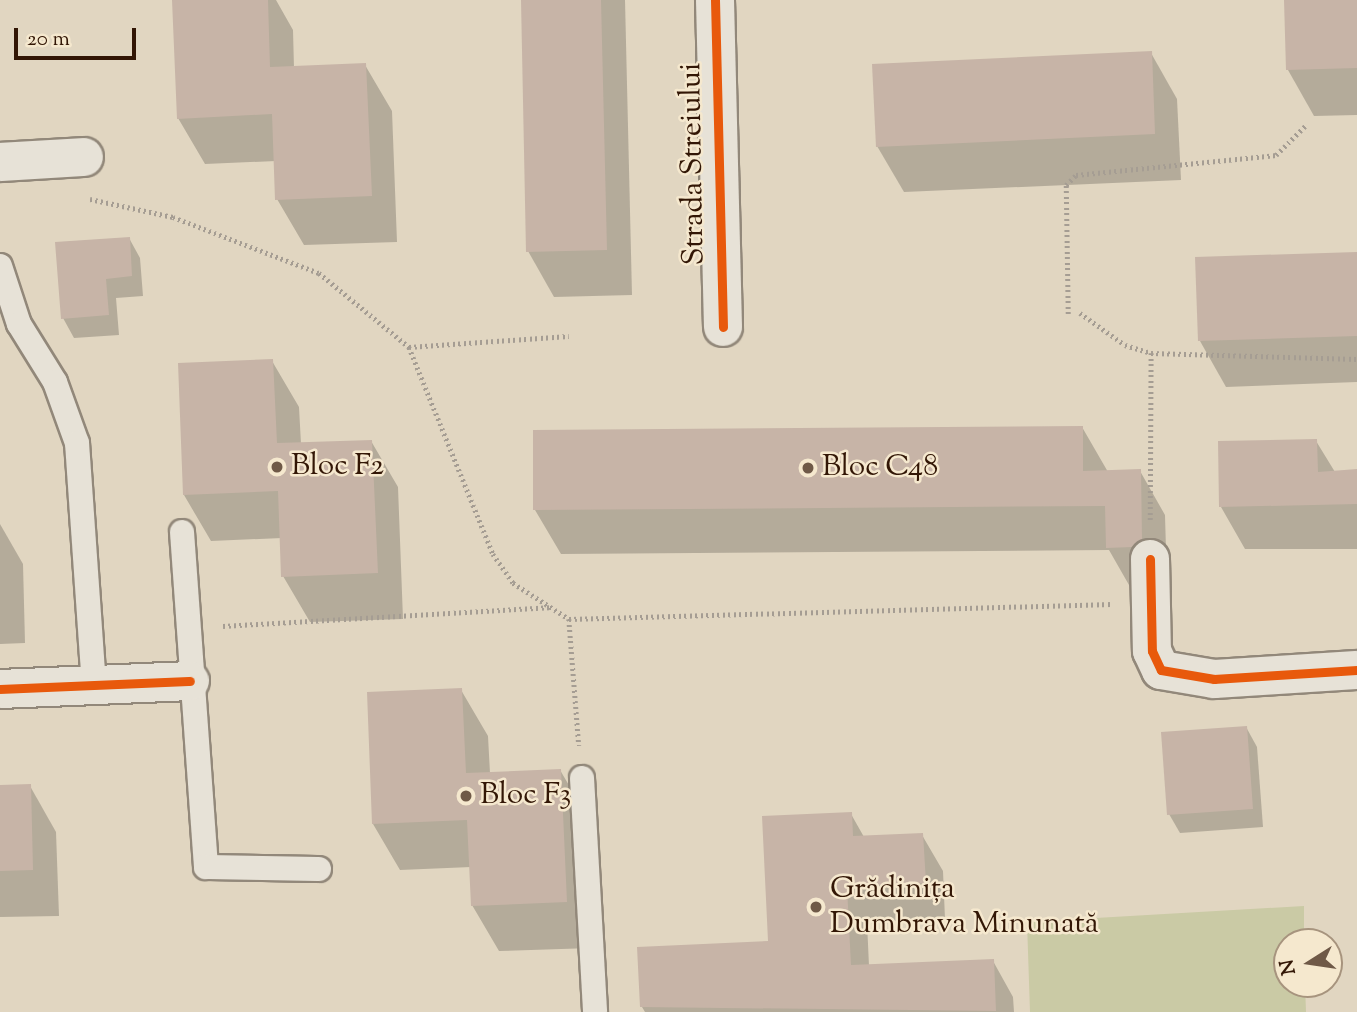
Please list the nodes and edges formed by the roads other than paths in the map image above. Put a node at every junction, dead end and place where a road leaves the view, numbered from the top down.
1 (715, 0) edge
2 (84, 157) dead end
3 (0, 162) edge
4 (0, 266) edge
5 (723, 327) dead end
6 (182, 532) dead end
7 (1150, 559) road end
8 (1357, 670) edge
9 (190, 681) junction
10 (93, 686) junction
11 (0, 690) edge
12 (582, 778) road end
13 (319, 869) dead end
14 (595, 1012) edge

1 - 5 street, Strada Streiului
2 - 3 street
4 - 10 lane
6 - 9 lane
7 - 8 street
9 - 10 street
9 - 13 lane
10 - 11 street
12 - 14 lane

